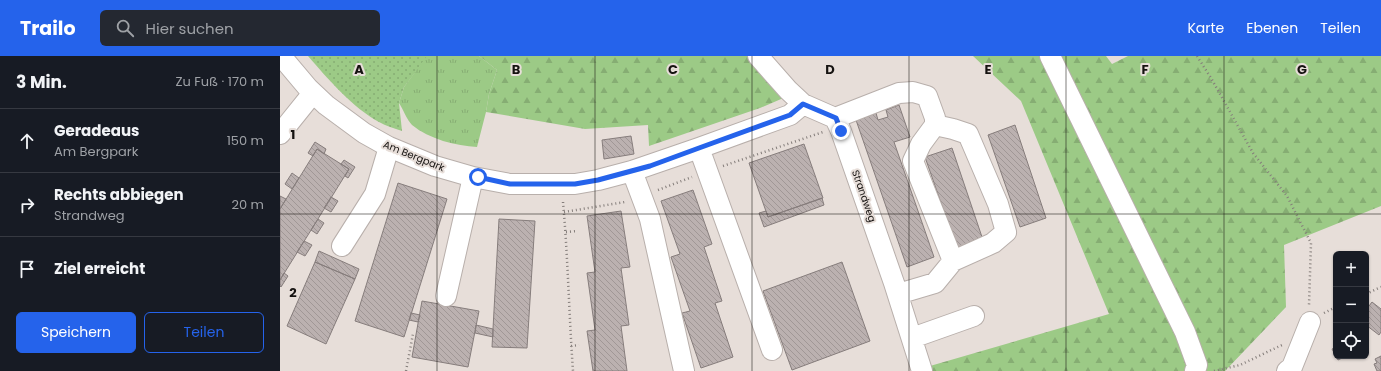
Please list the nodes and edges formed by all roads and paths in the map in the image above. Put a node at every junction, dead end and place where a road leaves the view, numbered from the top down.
1 (281, 56) edge
2 (758, 56) edge
3 (1050, 56) edge
4 (1197, 56) edge
5 (313, 93) junction
6 (803, 104) junction
7 (836, 118) junction
8 (935, 125) junction
9 (280, 134) edge
10 (389, 147) junction
11 (699, 148) junction
12 (632, 171) junction
13 (473, 177) junction
14 (562, 185) junction
15 (566, 232) junction
16 (577, 232) dead end
17 (342, 246) dead end
18 (953, 261) junction
19 (1381, 287) edge
20 (1369, 293) edge
21 (898, 294) junction
22 (446, 296) dead end
23 (974, 316) dead end
24 (1310, 322) joint
25 (413, 334) dead end
26 (912, 338) junction
27 (1288, 340) dead end
28 (579, 345) dead end
29 (571, 346) junction
30 (772, 350) dead end
31 (406, 371) edge
32 (573, 371) edge
33 (684, 371) edge
34 (922, 371) edge
35 (1195, 371) edge
36 (1214, 371) edge
37 (1287, 371) edge

1 - 5 street, Am Bergpark
2 - 6 street
3 - 35 street
4 - 24 path
5 - 9 street
5 - 10 street, Am Bergpark
6 - 7 street
6 - 11 street, Am Bergpark
7 - 8 street
7 - 21 street, Strandweg
8 - 18 street
8 - 18 street
10 - 13 street, Am Bergpark
10 - 17 street
11 - 12 street, Am Bergpark
11 - 30 street
12 - 14 street, Am Bergpark
12 - 33 street
13 - 14 street, Am Bergpark
13 - 22 street
14 - 15 path
15 - 16 path
15 - 29 path
18 - 21 street
19 - 20 path
21 - 26 street, Strandweg
23 - 26 street
24 - 37 street
25 - 31 path
26 - 34 street, Strandweg
27 - 36 path
28 - 29 path
29 - 32 path

